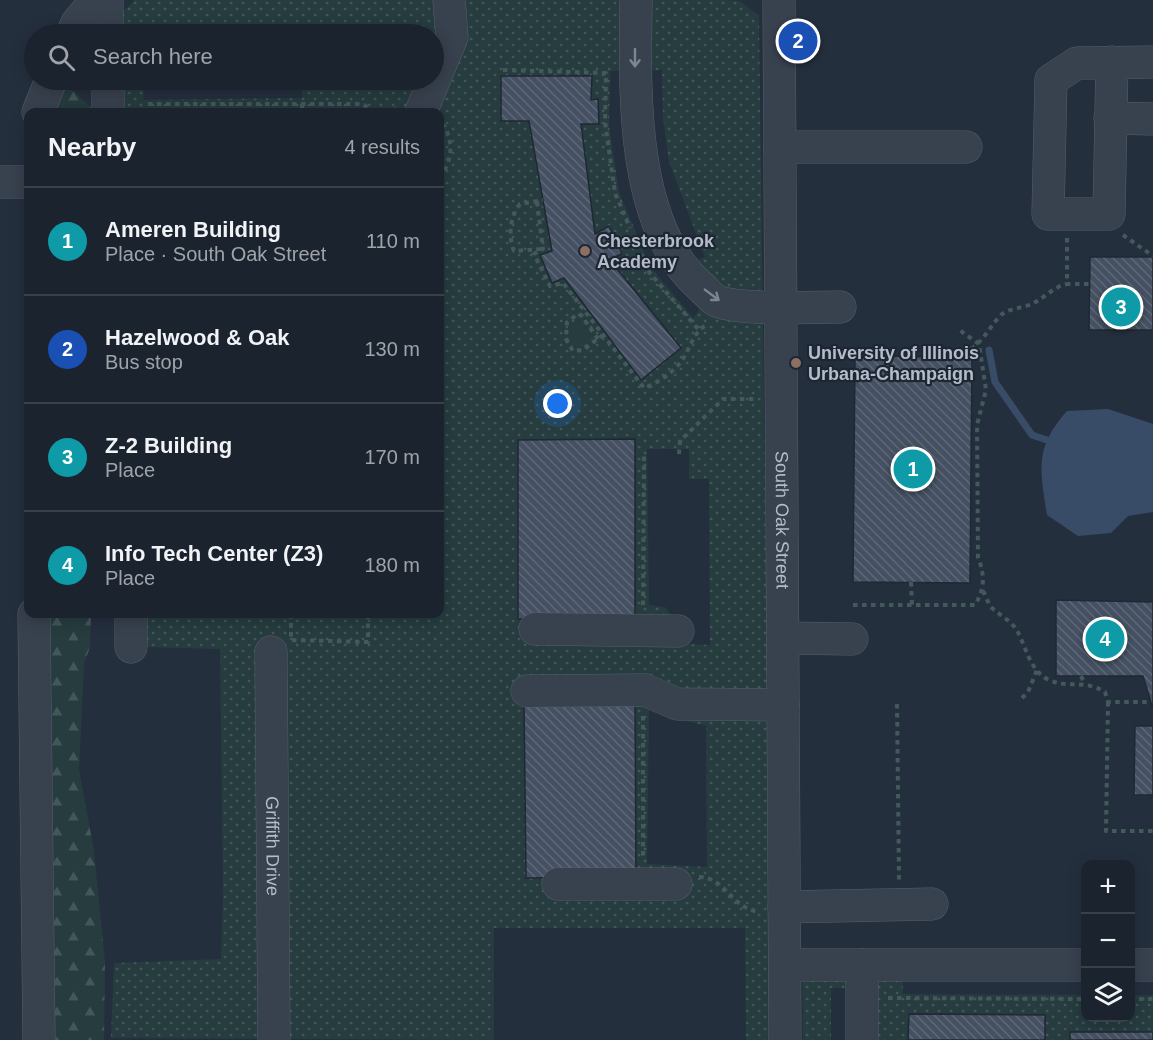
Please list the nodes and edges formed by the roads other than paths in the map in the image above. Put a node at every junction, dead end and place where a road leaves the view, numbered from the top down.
1 (96, 0) edge
2 (107, 0) edge
3 (449, 0) edge
4 (636, 0) edge
5 (779, 0) edge
6 (77, 24) edge
7 (107, 24) edge
8 (444, 54) edge
9 (1112, 62) junction
10 (1153, 62) edge
11 (47, 90) edge
12 (108, 90) edge
13 (429, 90) edge
14 (40, 108) edge
15 (108, 108) edge
16 (422, 108) edge
17 (1110, 118) junction
18 (1153, 118) edge
19 (780, 147) junction
20 (966, 147) dead end
21 (0, 182) edge
22 (24, 182) edge
23 (781, 307) junction
24 (840, 307) dead end
25 (34, 618) edge
26 (131, 618) edge
27 (535, 629) dead end
28 (678, 631) dead end
29 (783, 638) junction
30 (852, 639) dead end
31 (131, 647) dead end
32 (271, 652) dead end
33 (527, 691) dead end
34 (783, 705) junction
35 (686, 881) road end
36 (558, 884) dead end
37 (932, 904) dead end
38 (774, 910) junction
39 (785, 965) junction
40 (862, 965) junction
41 (1081, 965) edge
42 (1135, 965) edge
43 (1153, 965) edge
44 (39, 1040) edge
45 (274, 1040) edge
46 (785, 1040) edge
47 (862, 1040) edge

1 - 6 street
2 - 7 street
3 - 8 street
4 -> 23 street
5 - 19 street, South Oak Street
9 - 10 street
9 - 17 street
9 - 17 street
11 - 14 street
12 - 15 street
13 - 16 street
17 - 18 street
19 - 20 street
19 - 23 street, South Oak Street
21 - 22 street
23 - 24 street
23 - 29 street, South Oak Street
25 - 44 street
26 - 31 street
27 - 28 street
29 - 30 street
29 - 34 street, South Oak Street
32 - 45 street, Griffith Drive
33 - 34 street
34 - 38 street, South Oak Street
35 - 36 street
37 - 38 street
38 - 39 street, South Oak Street
39 - 40 street
39 - 46 street, South Oak Street
40 - 41 street
40 - 47 street
42 - 43 street

